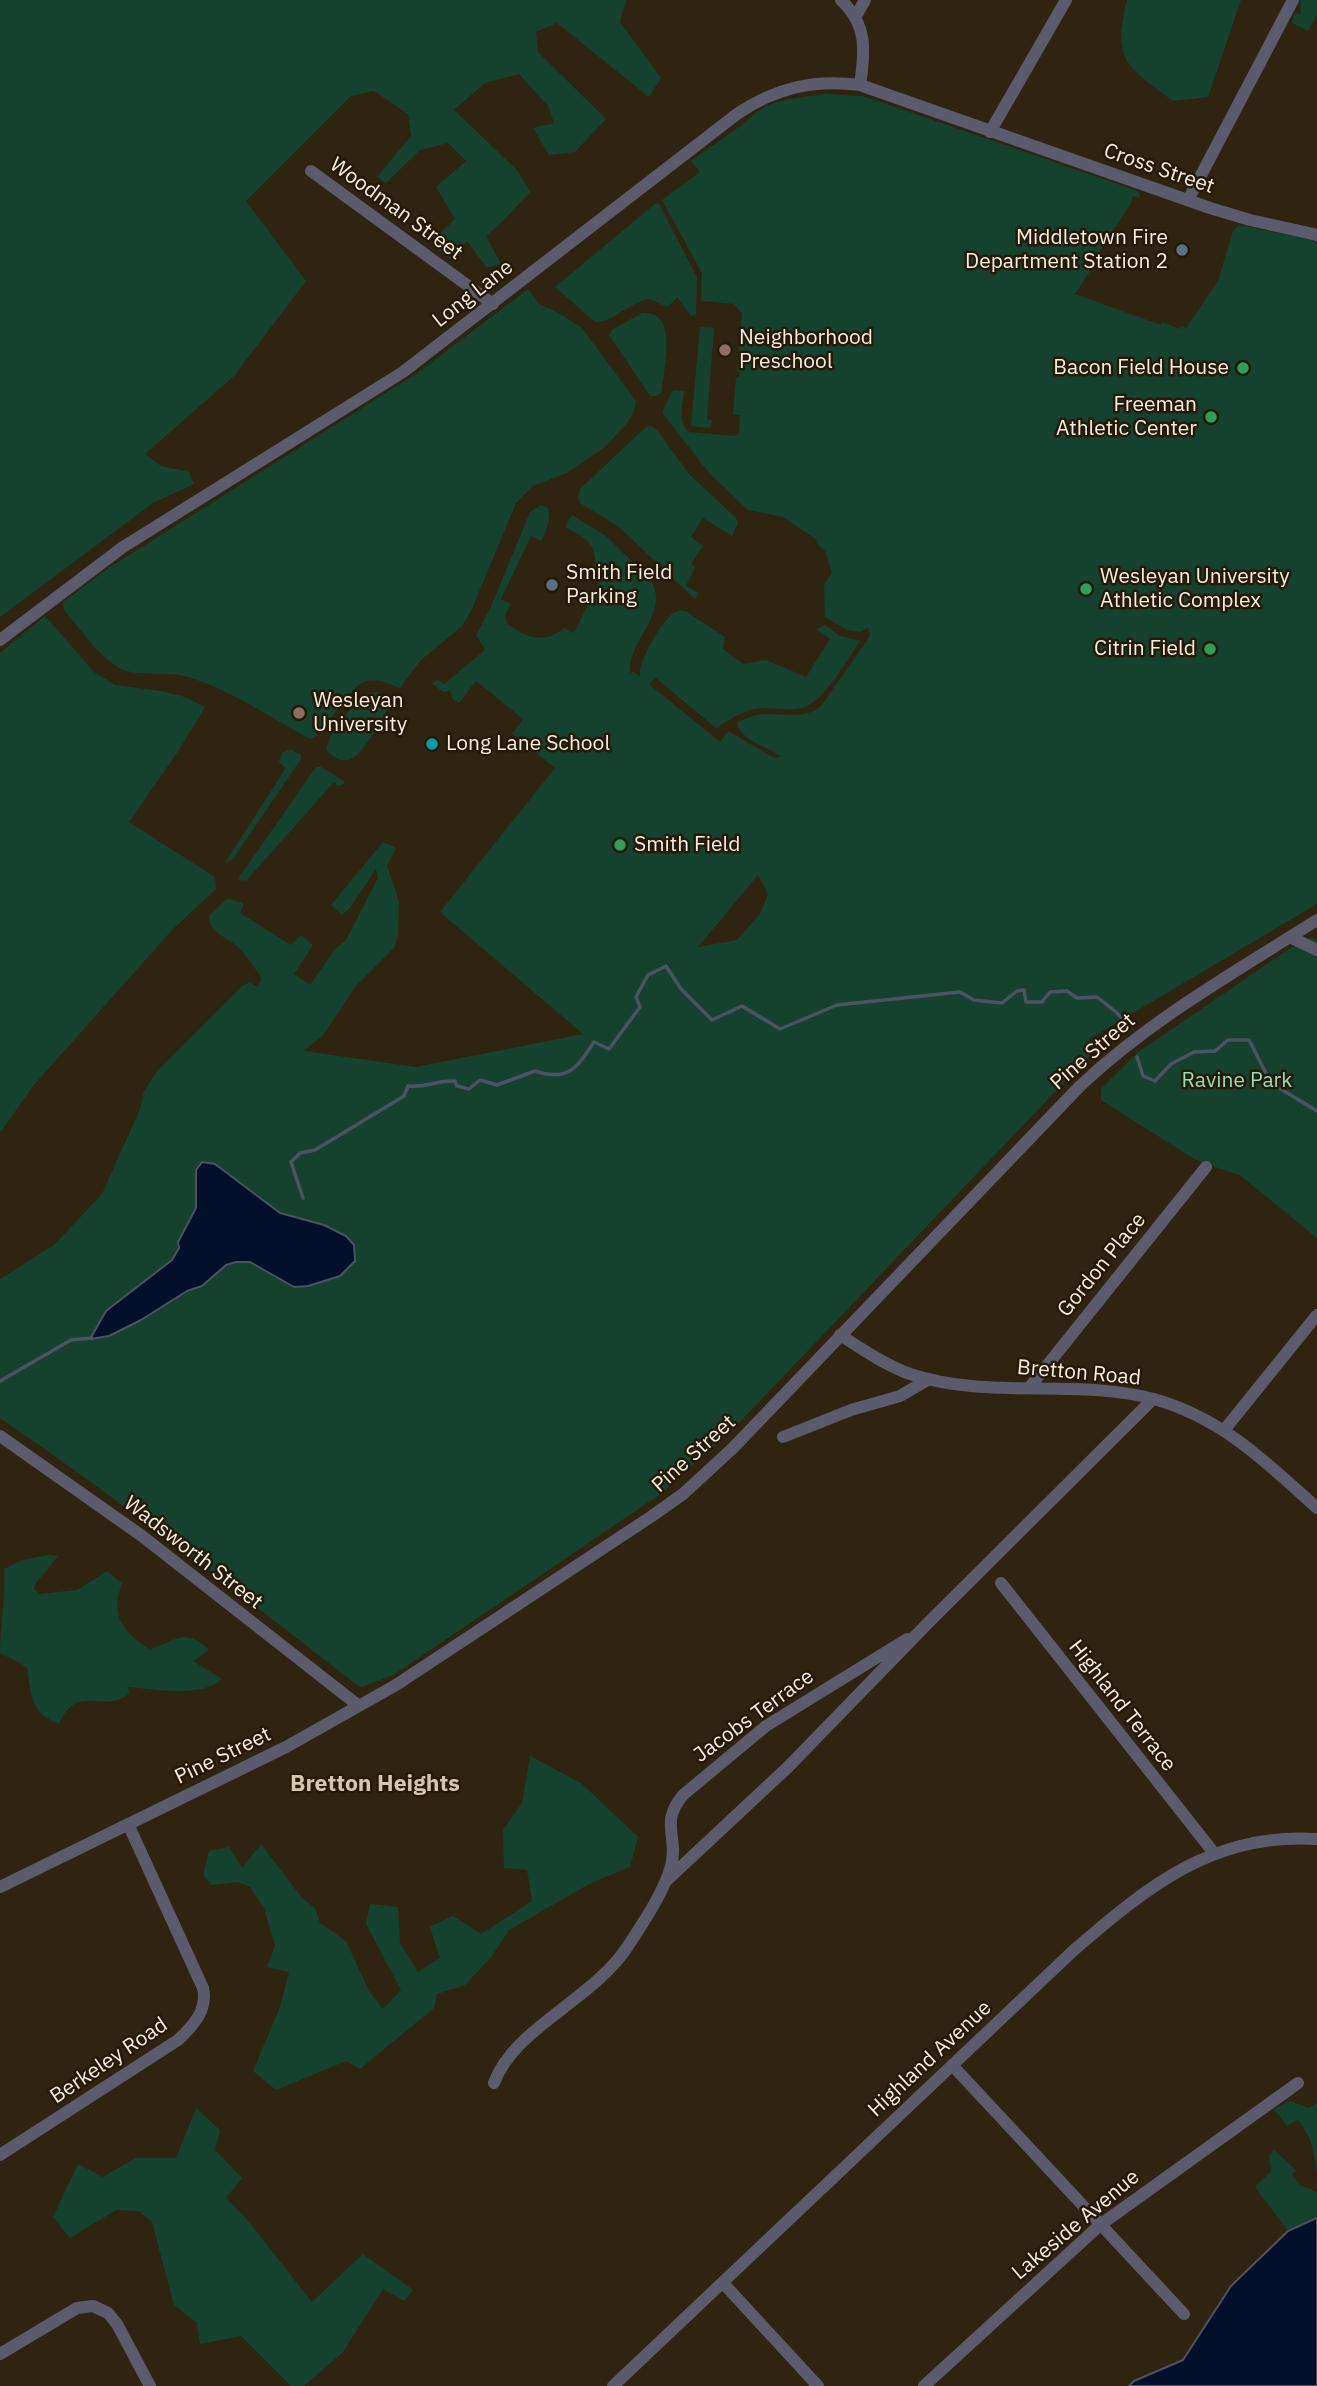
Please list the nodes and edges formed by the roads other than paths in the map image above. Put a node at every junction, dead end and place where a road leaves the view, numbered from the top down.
1 (841, 0) edge
2 (865, 0) edge
3 (1066, 0) edge
4 (1293, 0) edge
5 (856, 16) junction
6 (860, 85) junction
7 (990, 132) junction
8 (311, 171) dead end
9 (1188, 200) junction
10 (1317, 235) edge
11 (492, 304) junction
12 (0, 640) edge
13 (1317, 920) edge
14 (1290, 937) junction
15 (1317, 950) edge
16 (1206, 1167) dead end
17 (1317, 1315) edge
18 (840, 1335) junction
19 (929, 1379) junction
20 (1029, 1388) junction
21 (1153, 1399) junction
22 (1225, 1429) junction
23 (0, 1436) edge
24 (783, 1437) dead end
25 (1317, 1508) edge
26 (1001, 1583) dead end
27 (927, 1625) junction
28 (359, 1706) junction
29 (128, 1824) junction
30 (1317, 1839) edge
31 (1214, 1853) junction
32 (666, 1881) junction
33 (0, 1887) edge
34 (952, 2064) junction
35 (1298, 2082) dead end
36 (494, 2083) dead end
37 (0, 2155) edge
38 (1100, 2225) junction
39 (723, 2283) junction
40 (1184, 2314) dead end
41 (0, 2354) edge
42 (150, 2386) edge
43 (613, 2386) edge
44 (818, 2386) edge
45 (924, 2386) edge

1 - 5 street
2 - 5 street
3 - 7 street
4 - 9 street
5 - 6 street
6 - 7 street, Long Lane
6 - 11 street, Long Lane
7 - 9 street, Cross Street
8 - 11 street, Woodman Street
9 - 10 street, Cross Street
11 - 12 street, Long Lane
13 - 14 street, Pine Street
14 - 15 street
14 - 18 street, Pine Street
16 - 20 street, Gordon Place
17 - 22 street
18 - 19 street, Bretton Road
18 - 28 street, Pine Street
19 - 20 street, Bretton Road
19 - 24 street
20 - 21 street, Bretton Road
21 - 22 street, Bretton Road
21 - 27 street, Jacobs Terrace
22 - 25 street, Bretton Road
23 - 28 street, Wadsworth Street
26 - 31 street, Highland Terrace
27 - 32 street, Jacobs Terrace
27 - 32 street, Jacobs Terrace
28 - 29 street, Pine Street
29 - 33 street, Pine Street
29 - 37 street, Berkeley Road
30 - 31 street, Highland Avenue
31 - 34 street, Highland Avenue
32 - 36 street, Jacobs Terrace
34 - 38 street
34 - 39 street, Highland Avenue
35 - 38 street, Lakeside Avenue
38 - 40 street
38 - 45 street, Lakeside Avenue
39 - 43 street, Highland Avenue
39 - 44 street
41 - 42 street

